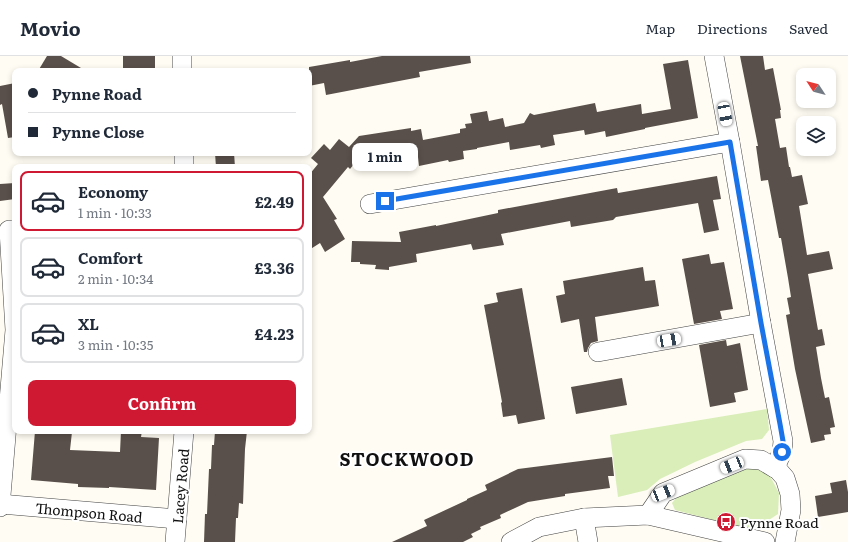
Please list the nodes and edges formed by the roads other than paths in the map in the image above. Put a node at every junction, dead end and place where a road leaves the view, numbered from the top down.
1 (182, 56) edge
2 (714, 56) edge
3 (182, 68) edge
4 (730, 142) junction
5 (370, 204) dead end
6 (8, 230) edge
7 (12, 287) edge
8 (761, 323) junction
9 (12, 352) edge
10 (598, 352) dead end
11 (4, 411) edge
12 (184, 434) edge
13 (775, 468) junction
14 (0, 506) edge
15 (648, 516) junction
16 (584, 518) junction
17 (177, 519) junction
18 (175, 542) edge
19 (511, 542) edge
20 (588, 542) edge
21 (765, 542) edge
22 (785, 542) edge

1 - 3 street
2 - 4 street
4 - 5 street
4 - 8 street
6 - 7 street
8 - 10 street
8 - 13 street
9 - 11 street
11 - 14 street
12 - 17 street, Lacey Road
13 - 15 street
13 - 22 street
14 - 17 street, Thompson Road
15 - 16 street
15 - 21 street
16 - 19 street
16 - 20 street
17 - 18 street, Lacey Road

